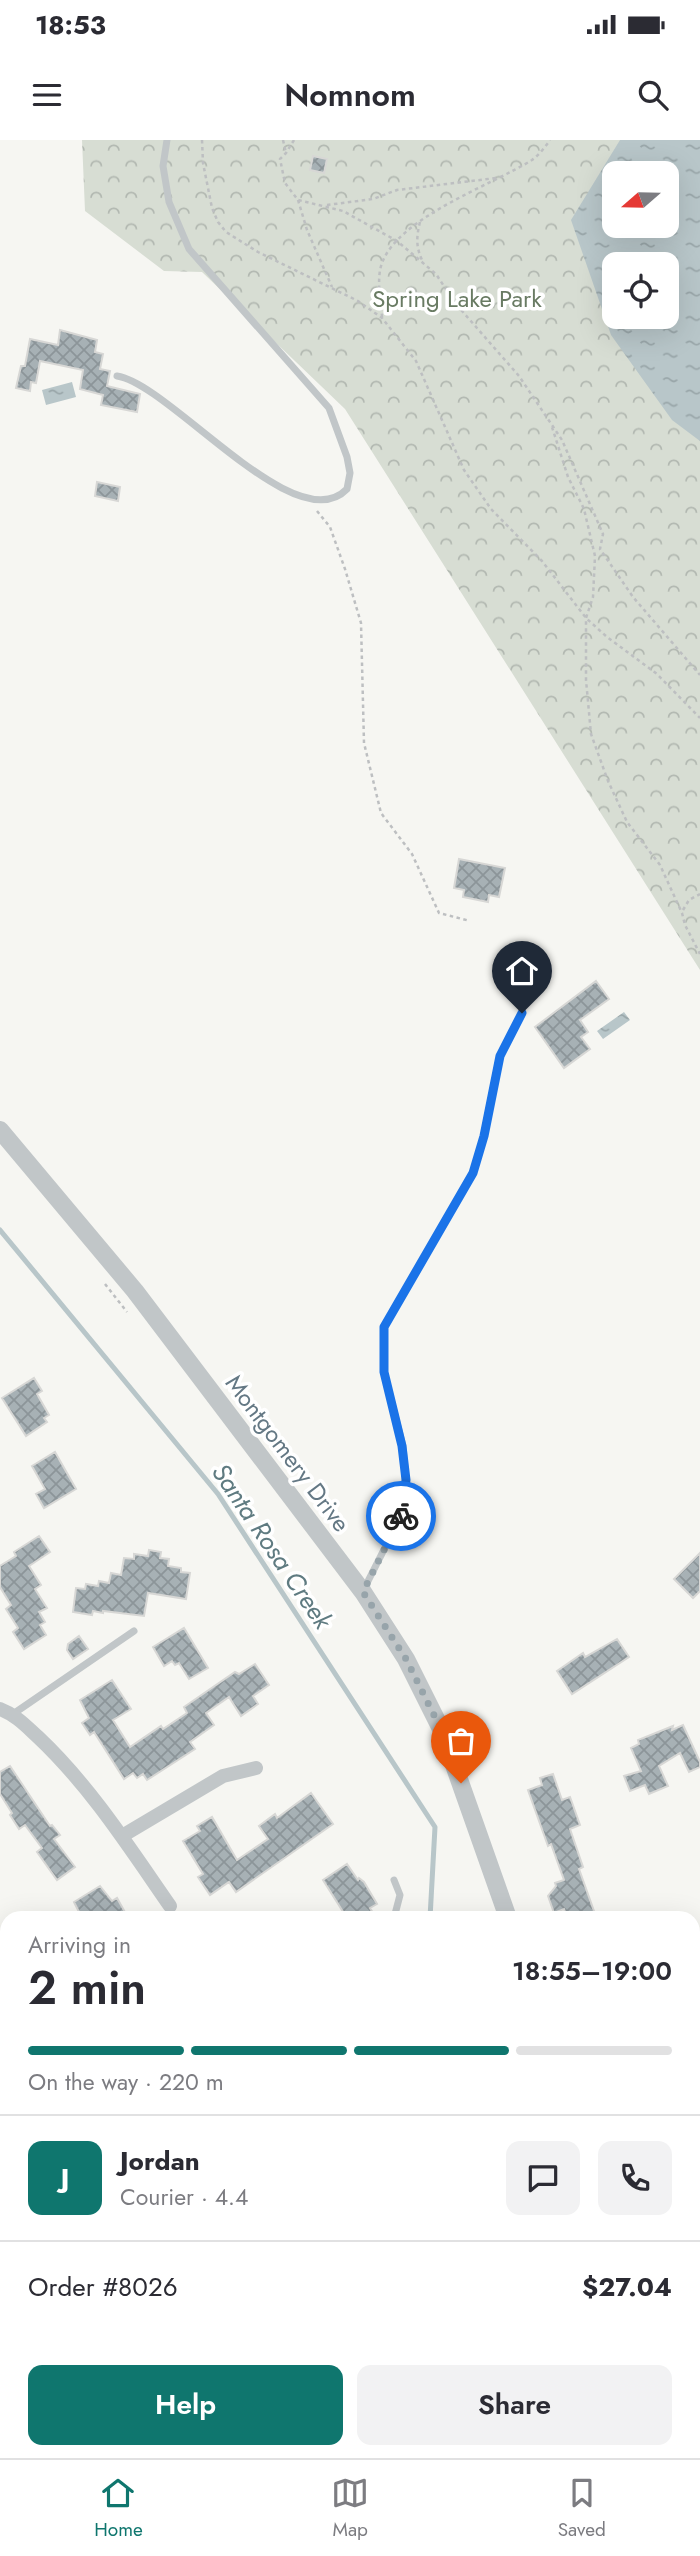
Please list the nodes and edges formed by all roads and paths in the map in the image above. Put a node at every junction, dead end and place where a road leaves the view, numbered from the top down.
1 (167, 140) edge
2 (202, 140) edge
3 (283, 140) edge
4 (294, 140) edge
5 (550, 140) edge
6 (286, 153) junction
7 (499, 177) junction
8 (298, 200) junction
9 (322, 206) junction
10 (420, 222) junction
11 (397, 241) junction
12 (423, 263) junction
13 (332, 287) junction
14 (382, 318) junction
15 (117, 376) dead end
16 (550, 423) junction
17 (309, 499) junction
18 (586, 618) junction
19 (700, 675) edge
20 (700, 718) edge
21 (700, 894) edge
22 (682, 913) junction
23 (470, 921) dead end
24 (700, 954) edge
25 (522, 1013) dead end
26 (0, 1130) edge
27 (103, 1282) dead end
28 (129, 1314) dead end
29 (363, 1592) junction
30 (134, 1632) dead end
31 (6, 1711) edge
32 (256, 1768) dead end
33 (122, 1836) junction
34 (394, 1880) dead end
35 (170, 1906) dead end
36 (396, 1911) edge
37 (506, 1911) edge

1 - 17 lane
2 - 13 path
3 - 6 path
4 - 6 path
5 - 7 path
6 - 8 path
7 - 9 path
7 - 10 path
8 - 9 path
8 - 13 path
9 - 11 path
10 - 11 path
10 - 12 path
11 - 12 path
11 - 14 path
12 - 16 path
13 - 14 path
14 - 18 path
15 - 17 lane
16 - 18 path
16 - 19 path
17 - 23 path
18 - 20 path
18 - 22 path
21 - 22 path
22 - 24 path
25 - 29 lane
26 - 29 street, Montgomery Drive
27 - 28 path
29 - 37 street, Montgomery Drive
30 - 31 lane
31 - 33 street
32 - 33 street
33 - 35 street
34 - 36 lane

